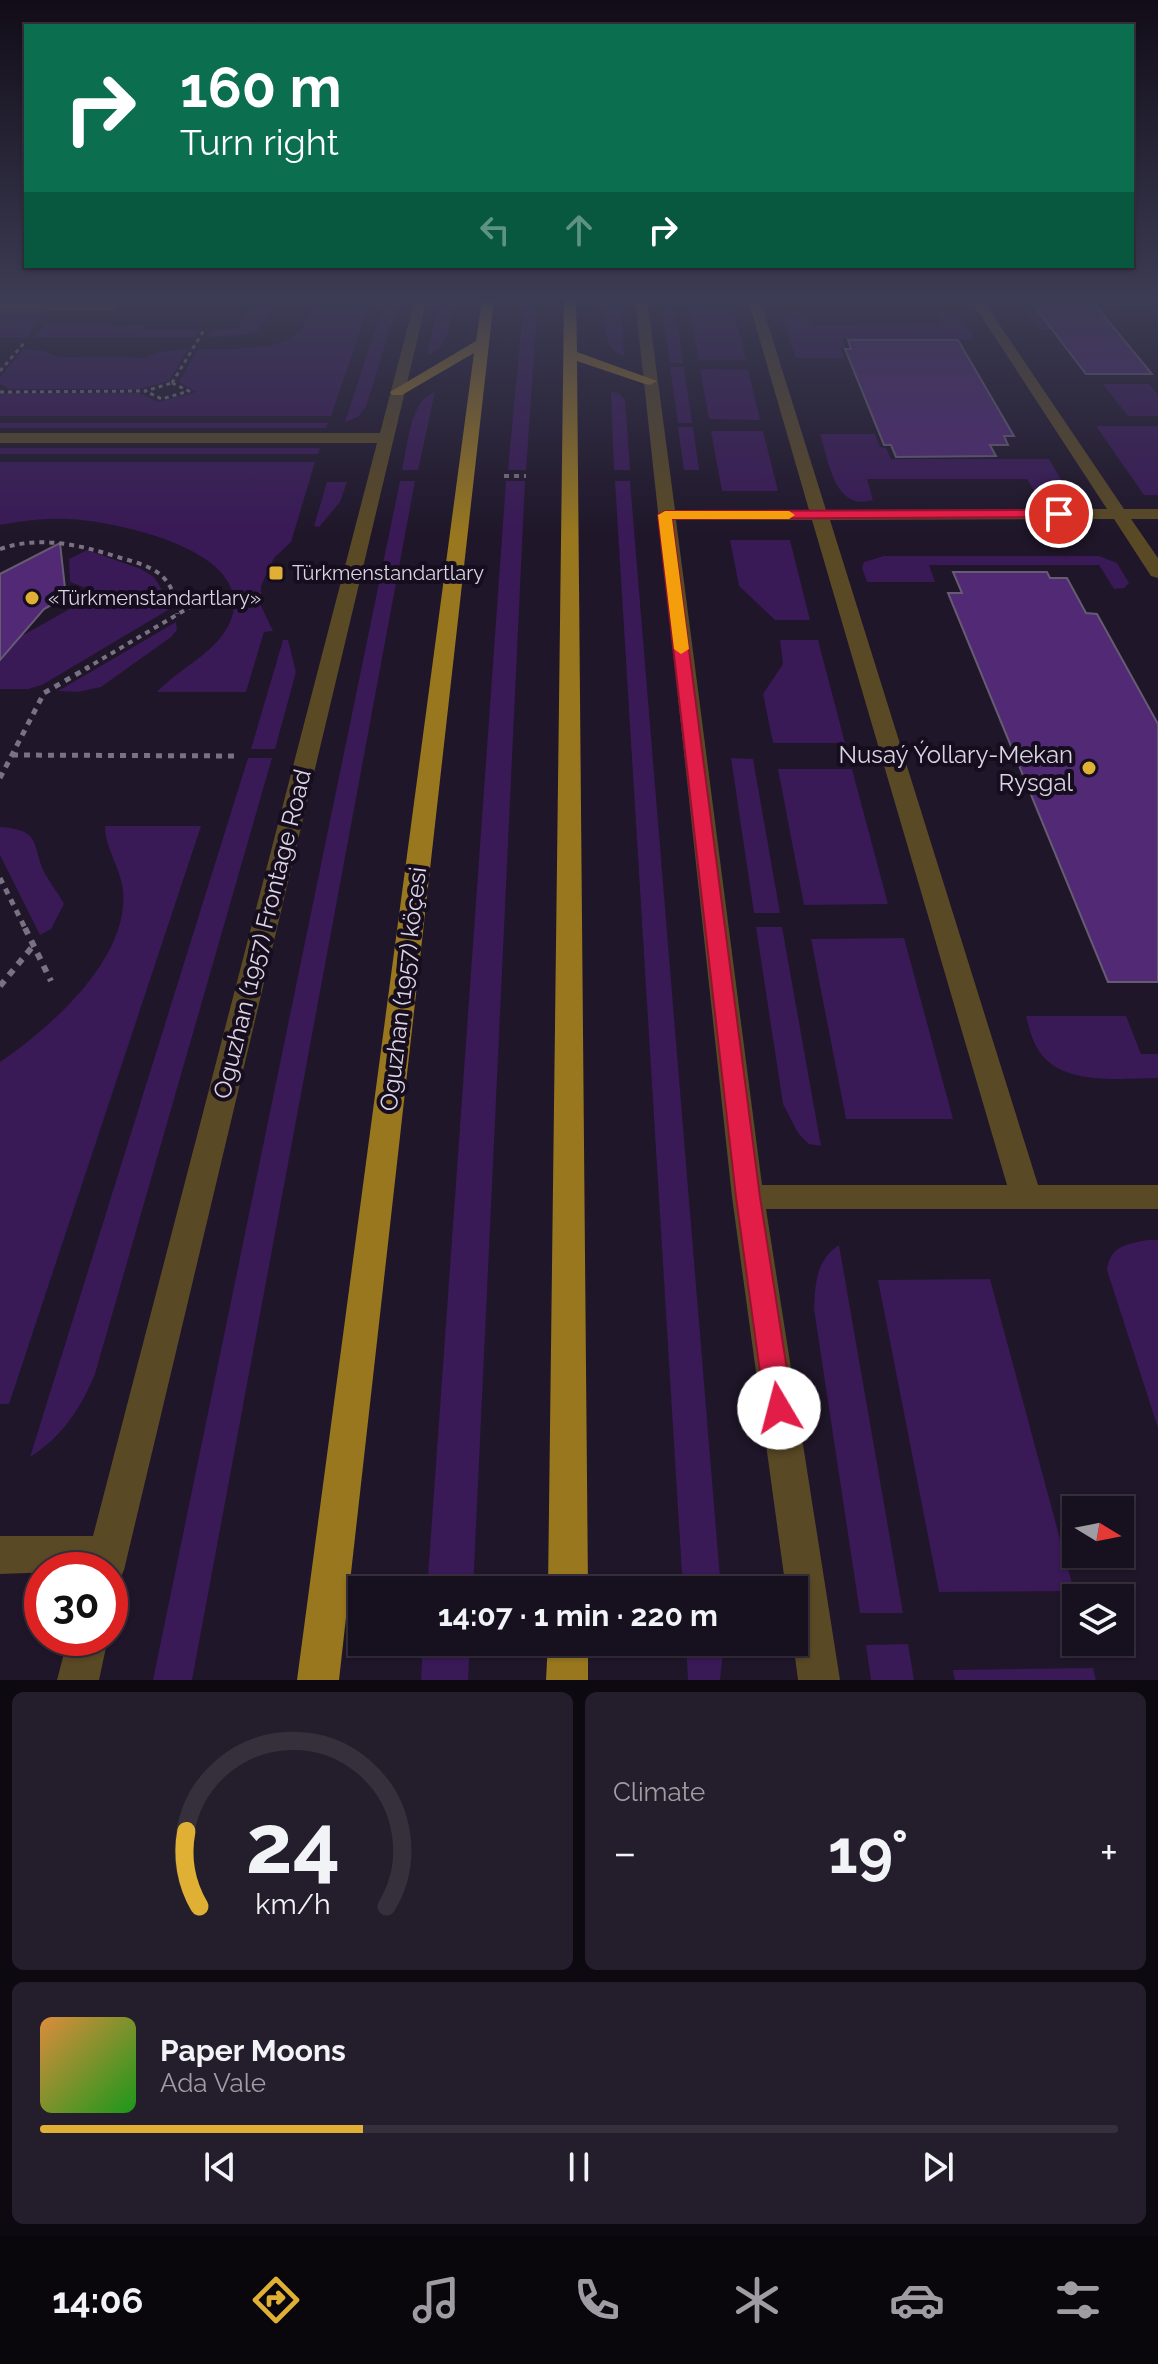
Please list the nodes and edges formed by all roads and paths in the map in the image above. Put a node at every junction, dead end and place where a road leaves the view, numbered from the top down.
1 (175, 377) edge
2 (401, 377) edge
3 (422, 377) edge
4 (478, 377) edge
5 (570, 377) edge
6 (639, 377) edge
7 (650, 377) edge
8 (778, 377) edge
9 (1029, 377) edge
10 (650, 381) junction
11 (172, 383) junction
12 (2, 391) edge
13 (145, 391) junction
14 (397, 392) junction
15 (0, 438) edge
16 (385, 438) junction
17 (503, 476) dead end
18 (526, 476) dead end
19 (1120, 514) junction
20 (1158, 514) edge
21 (665, 515) junction
22 (819, 515) junction
23 (0, 549) edge
24 (1158, 572) edge
25 (207, 597) dead end
26 (177, 614) junction
27 (12, 755) junction
28 (239, 756) dead end
29 (0, 778) edge
30 (0, 878) edge
31 (33, 945) junction
32 (51, 981) dead end
33 (0, 986) edge
34 (748, 1197) junction
35 (1026, 1197) junction
36 (1158, 1197) edge
37 (108, 1552) edge
38 (0, 1555) edge
39 (24, 1557) edge
40 (568, 1576) edge
41 (84, 1656) edge
42 (568, 1656) edge
43 (78, 1680) edge
44 (318, 1680) edge
45 (567, 1680) edge
46 (819, 1680) edge

1 - 11 path
2 - 14 street, Oguzhan (1957) Frontage Road
3 - 14 main road
4 - 44 main road, Oguzhan (1957) köçesi
5 - 40 main road
6 - 10 main road
7 - 10 street
8 - 22 street
9 - 19 street
10 - 21 street
11 - 13 path
11 - 13 path
12 - 13 path
14 - 16 street, Oguzhan (1957) Frontage Road
15 - 16 street
16 - 37 street, Oguzhan (1957) Frontage Road
17 - 18 path
19 - 20 street
19 - 22 street
19 - 24 street
21 - 22 street
21 - 34 street
22 - 35 street
23 - 26 path
25 - 26 path
26 - 27 path
27 - 28 path
27 - 29 path
30 - 31 path
31 - 32 path
31 - 33 path
34 - 35 street
34 - 46 street
35 - 36 street
38 - 39 street
41 - 43 street
42 - 45 main road

